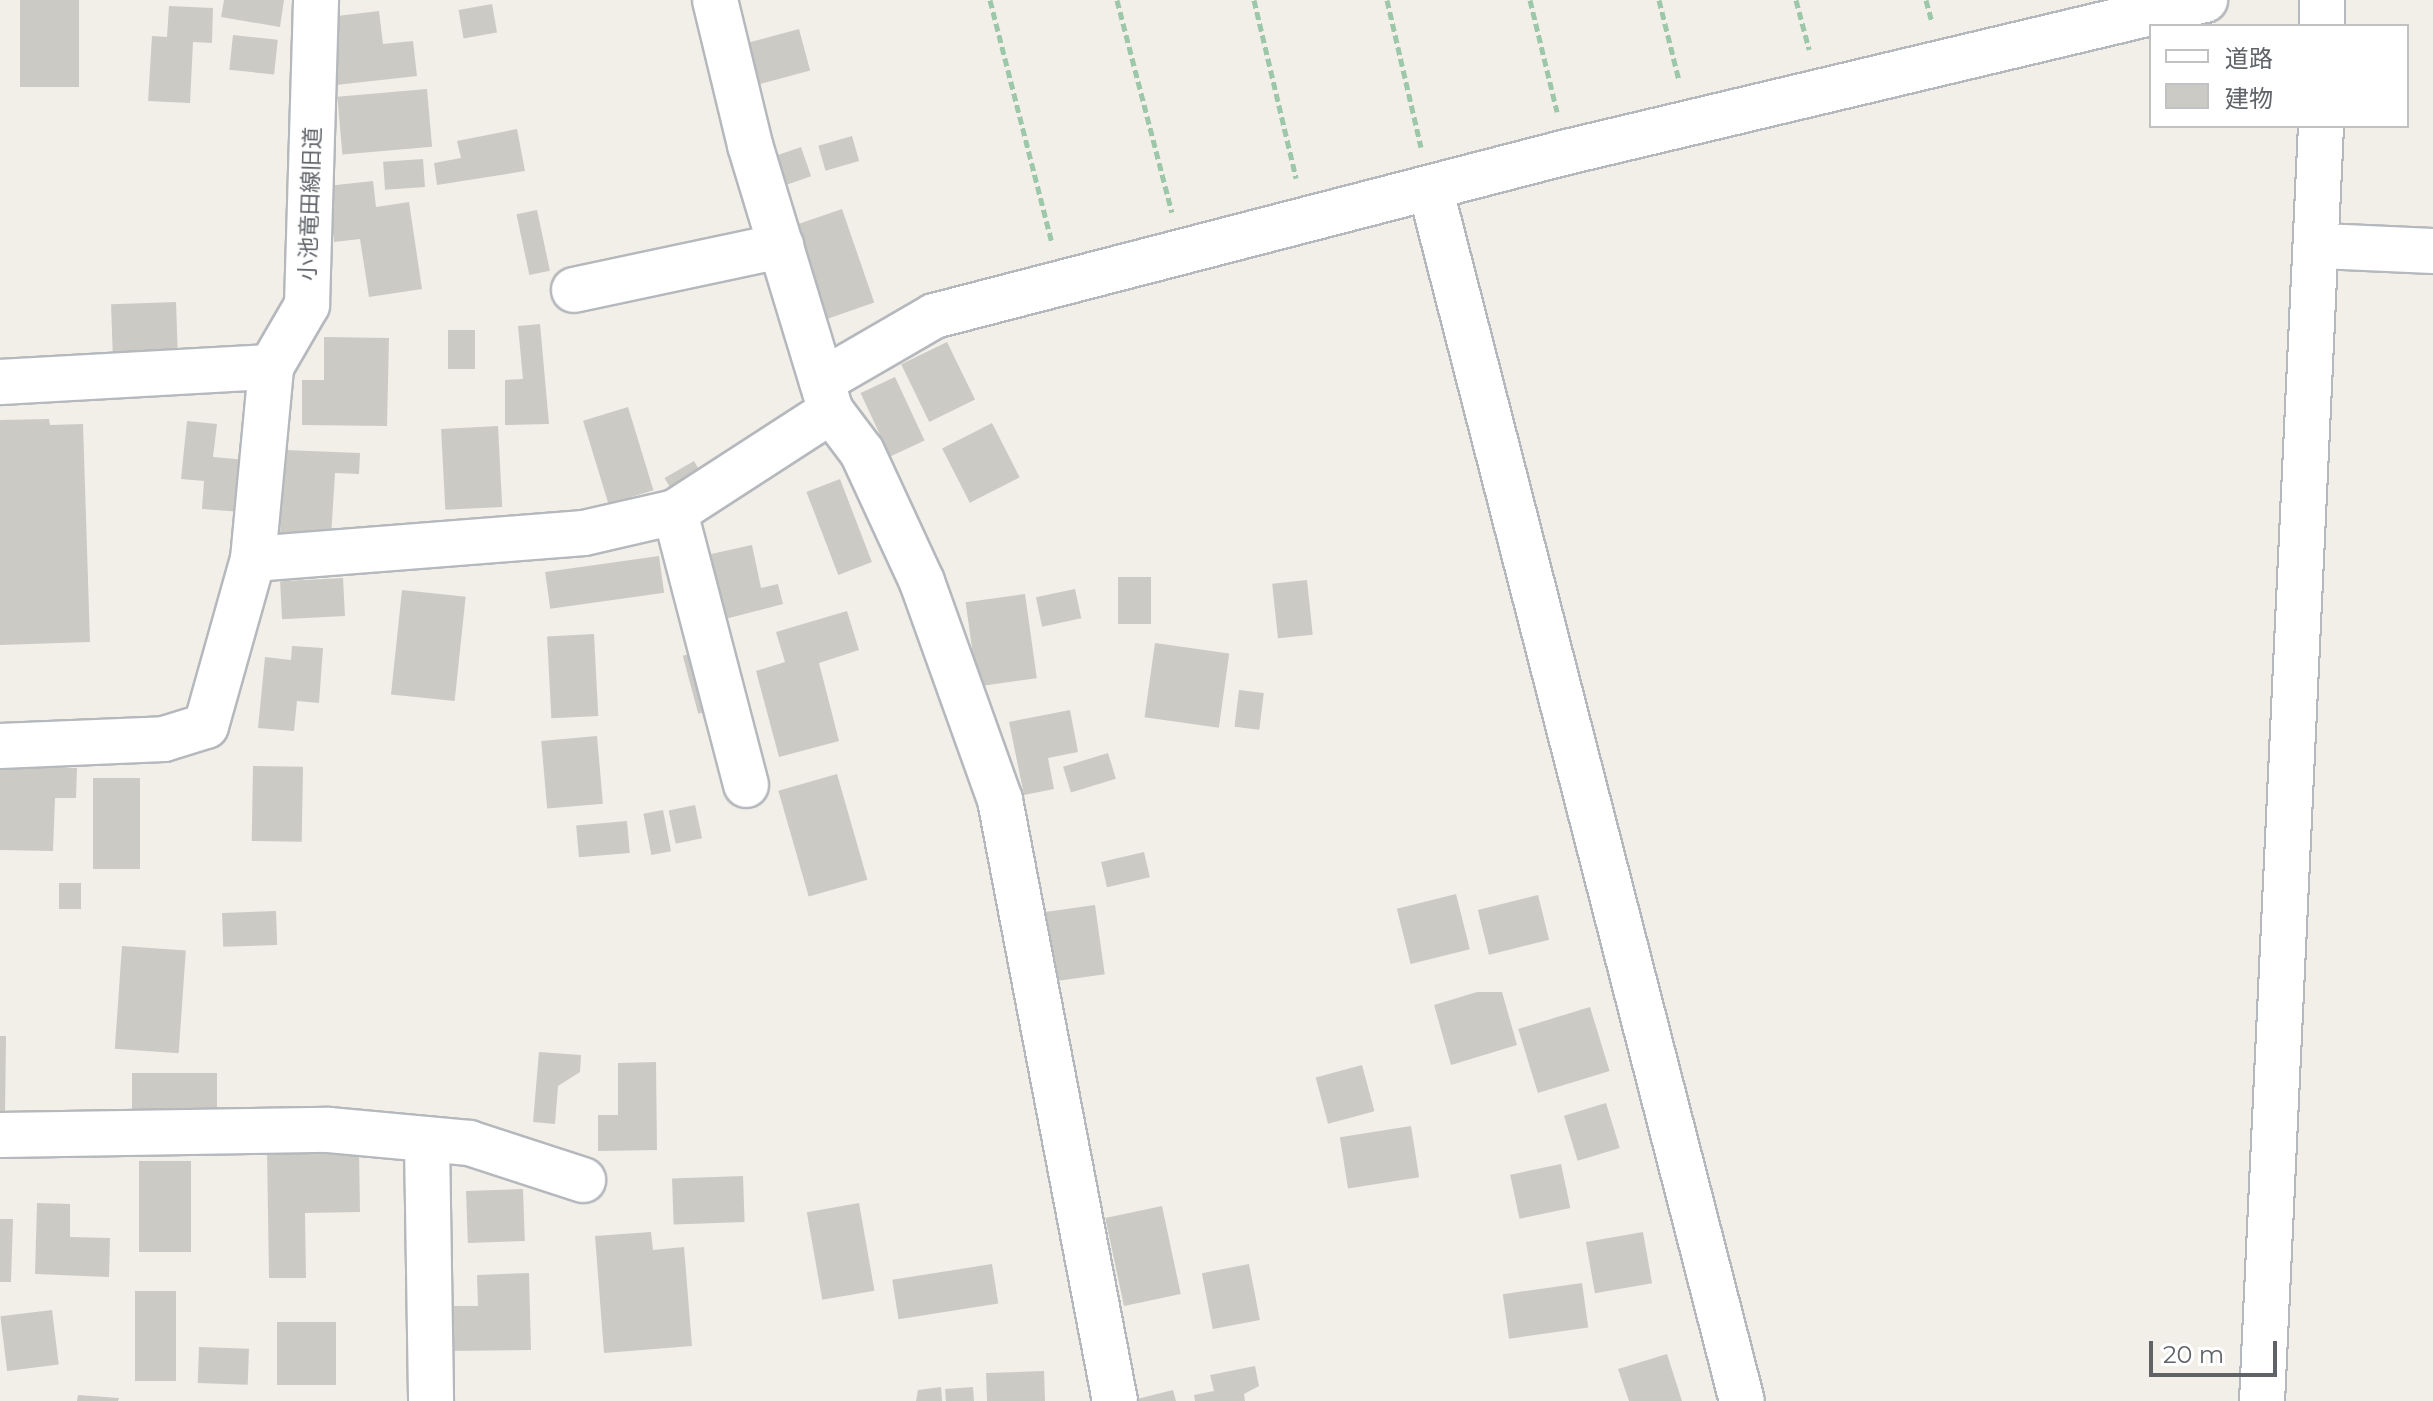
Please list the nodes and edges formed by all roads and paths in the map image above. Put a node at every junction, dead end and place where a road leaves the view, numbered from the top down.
1 (316, 0) edge
2 (715, 0) edge
3 (990, 0) edge
4 (1117, 0) edge
5 (1254, 0) edge
6 (1387, 0) edge
7 (1530, 0) edge
8 (1659, 0) edge
9 (2205, 0) edge
10 (2322, 0) edge
11 (2322, 24) edge
12 (1690, 123) junction
13 (2321, 128) edge
14 (1567, 152) junction
15 (1431, 191) junction
16 (1306, 217) junction
17 (781, 246) junction
18 (2321, 246) junction
19 (1182, 250) junction
20 (2433, 251) edge
21 (1062, 283) junction
22 (574, 290) dead end
23 (271, 367) junction
24 (0, 382) edge
25 (827, 396) junction
26 (675, 512) junction
27 (253, 559) junction
28 (0, 746) edge
29 (746, 785) dead end
30 (0, 1135) edge
31 (427, 1142) junction
32 (583, 1180) dead end
33 (431, 1401) edge
34 (1115, 1401) edge
35 (1742, 1401) edge
36 (2262, 1401) edge

1 - 23 street, 小池竜田線旧道
2 - 17 street
3 - 21 path
4 - 19 path
5 - 16 path
6 - 15 path
7 - 14 path
8 - 12 path
9 - 12 street
10 - 11 street
12 - 14 street
13 - 18 street
14 - 15 street
15 - 16 street
15 - 35 street
16 - 19 street
17 - 22 street
17 - 25 street
18 - 20 street
18 - 36 street
19 - 21 street
21 - 25 street
23 - 24 street
23 - 27 street
25 - 26 street
25 - 34 street
26 - 27 street
26 - 29 street
27 - 28 street
30 - 31 street
31 - 32 street
31 - 33 street

